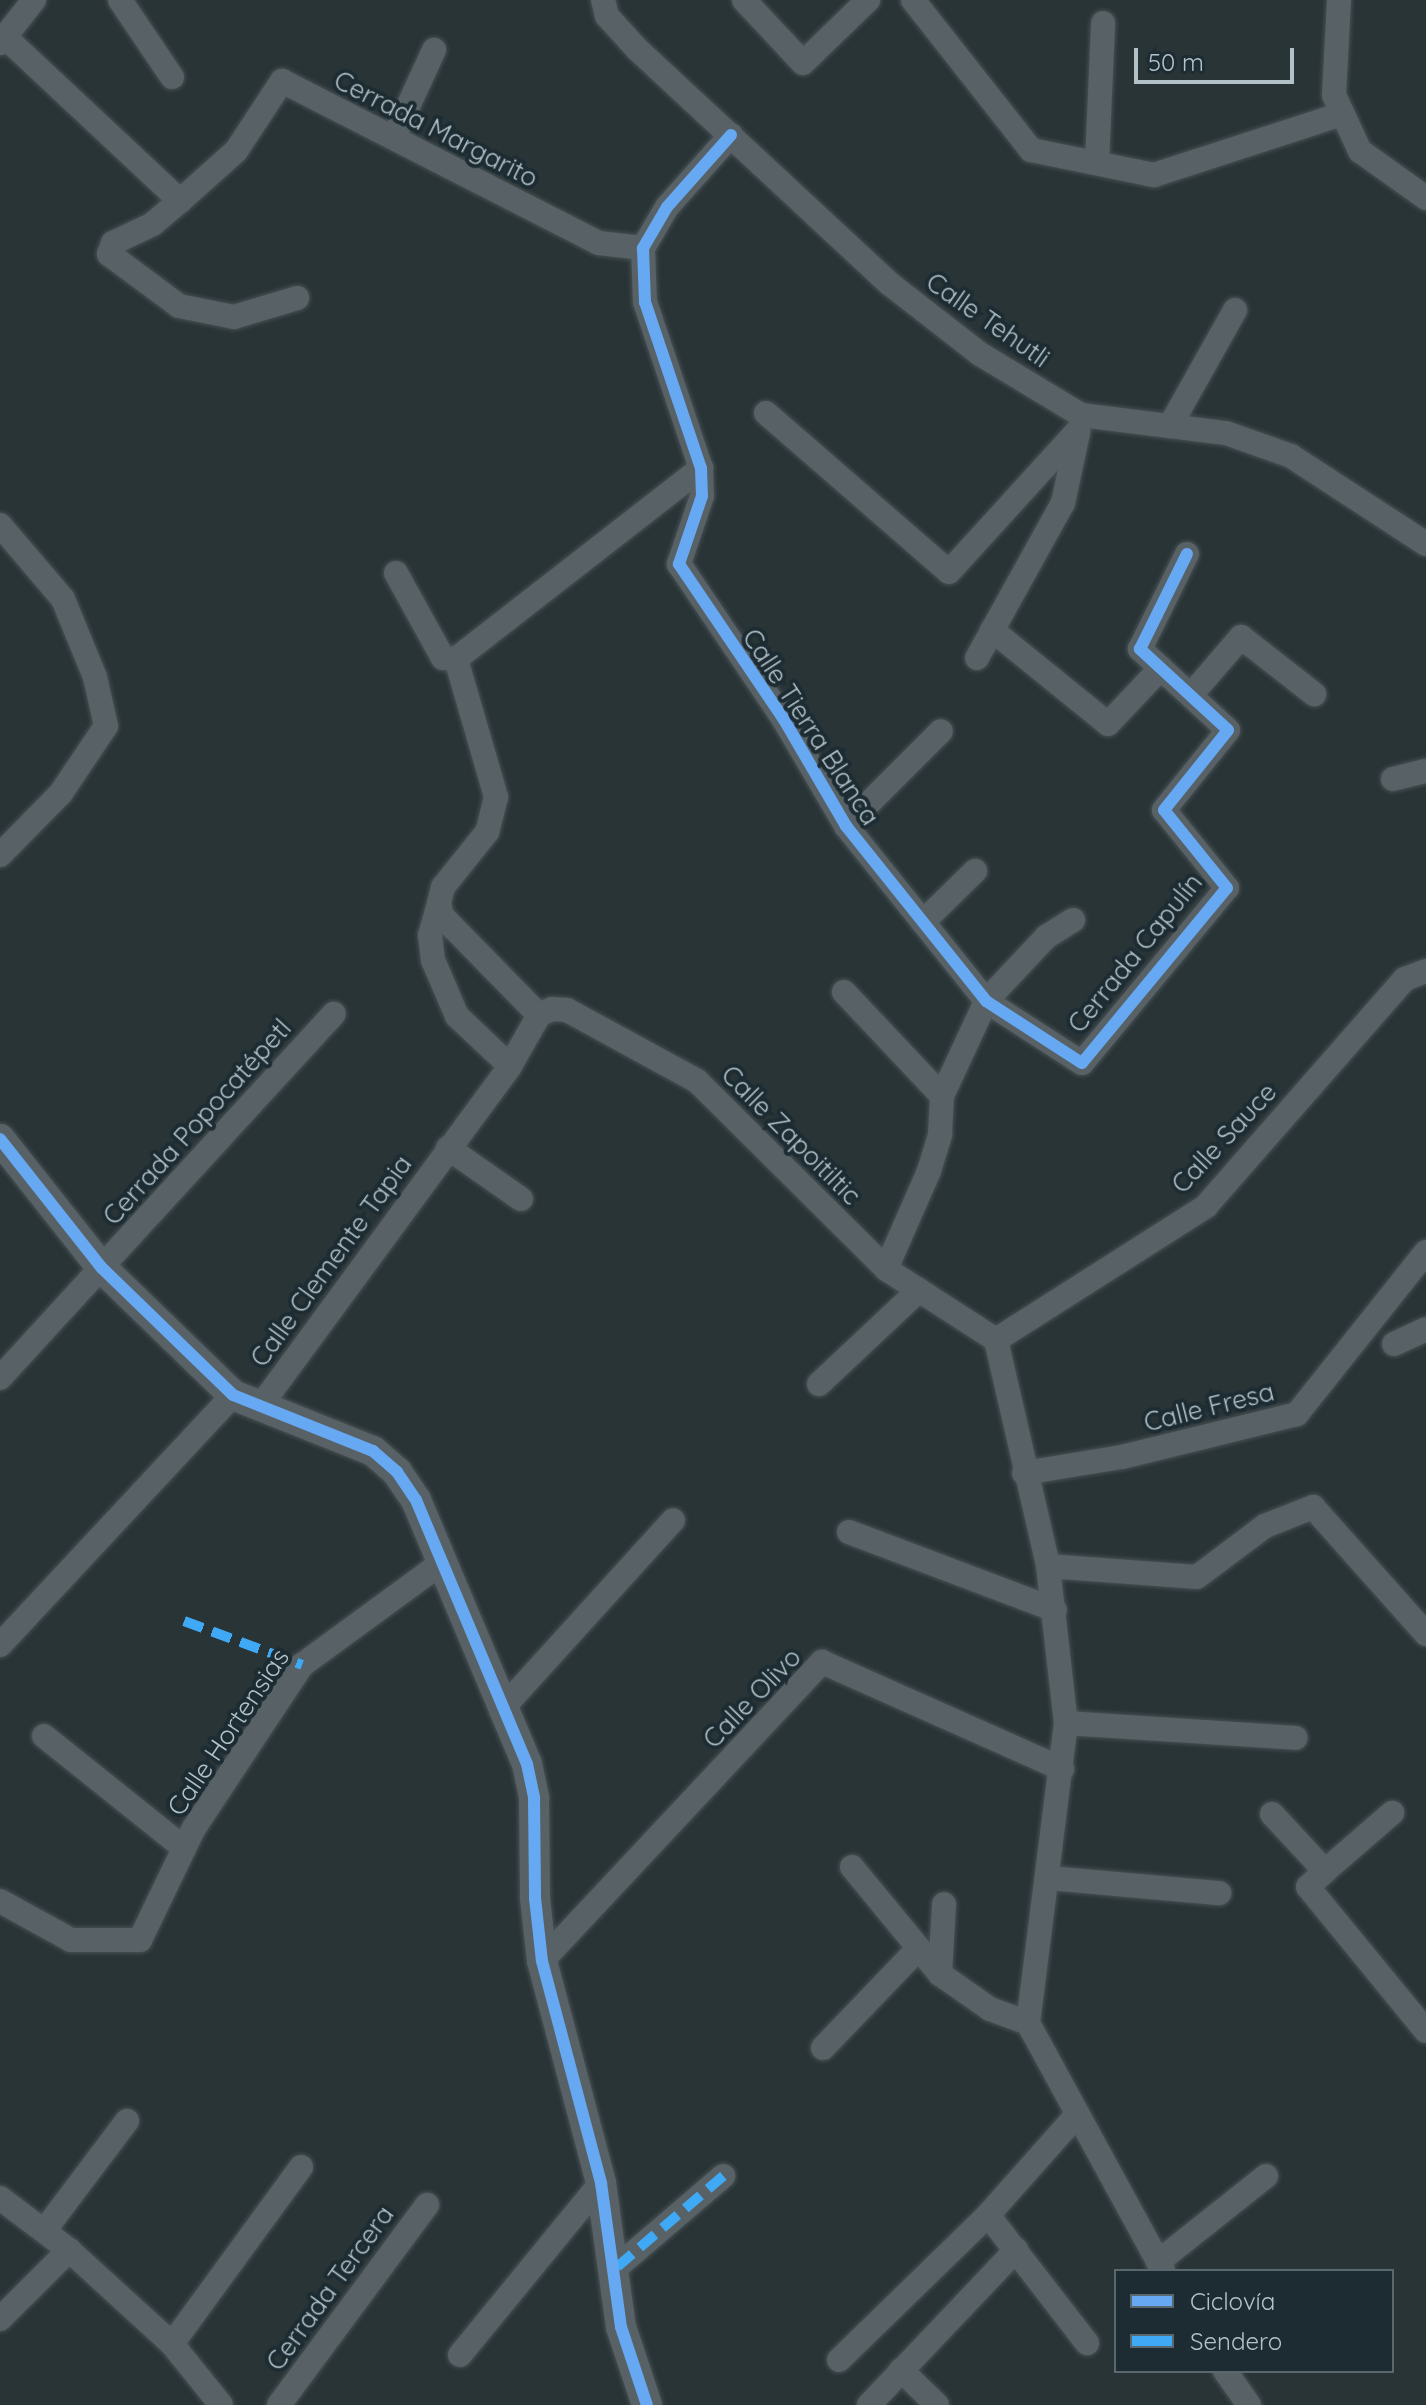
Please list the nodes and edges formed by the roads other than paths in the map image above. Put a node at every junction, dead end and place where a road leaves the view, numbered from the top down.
1 (34, 0) edge
2 (120, 0) edge
3 (603, 0) edge
4 (744, 0) edge
5 (868, 0) edge
6 (913, 0) edge
7 (1339, 0) edge
8 (1103, 23) dead end
9 (2, 40) edge
10 (434, 50) dead end
11 (172, 77) dead end
12 (1342, 114) junction
13 (731, 135) junction
14 (394, 137) junction
15 (1097, 163) junction
16 (1424, 192) edge
17 (180, 201) junction
18 (643, 248) junction
19 (297, 298) dead end
20 (1235, 310) dead end
21 (766, 413) dead end
22 (1080, 423) junction
23 (1170, 426) junction
24 (701, 468) junction
25 (0, 525) edge
26 (1426, 544) edge
27 (1187, 554) dead end
28 (396, 573) dead end
29 (992, 630) junction
30 (977, 658) dead end
31 (456, 659) junction
32 (1161, 668) junction
33 (1314, 694) dead end
34 (1191, 695) junction
35 (941, 731) dead end
36 (1426, 771) edge
37 (1393, 779) dead end
38 (846, 826) junction
39 (0, 855) edge
40 (975, 871) dead end
41 (439, 903) junction
42 (1073, 920) dead end
43 (923, 922) junction
44 (1426, 971) edge
45 (844, 992) dead end
46 (986, 1001) junction
47 (334, 1014) dead end
48 (539, 1015) junction
49 (1082, 1063) joint
50 (510, 1066) junction
51 (942, 1096) junction
52 (0, 1139) edge
53 (448, 1148) junction
54 (521, 1199) dead end
55 (1426, 1252) edge
56 (102, 1268) junction
57 (886, 1269) junction
58 (919, 1290) junction
59 (1426, 1329) edge
60 (996, 1340) junction
61 (1394, 1344) dead end
62 (0, 1378) edge
63 (819, 1384) dead end
64 (246, 1402) junction
65 (1024, 1473) junction
66 (673, 1520) dead end
67 (849, 1532) dead end
68 (444, 1561) junction
69 (1048, 1566) junction
70 (1055, 1610) junction
71 (1426, 1634) edge
72 (0, 1645) edge
73 (501, 1710) junction
74 (1066, 1723) junction
75 (44, 1736) dead end
76 (1296, 1738) dead end
77 (1062, 1769) junction
78 (1392, 1813) dead end
79 (1272, 1814) dead end
80 (184, 1848) junction
81 (852, 1867) dead end
82 (1050, 1878) junction
83 (1317, 1879) junction
84 (1219, 1893) dead end
85 (0, 1901) edge
86 (944, 1904) dead end
87 (917, 1950) junction
88 (542, 1961) junction
89 (940, 1974) junction
90 (1028, 2023) junction
91 (1426, 2031) edge
92 (823, 2048) dead end
93 (1076, 2116) junction
94 (127, 2121) dead end
95 (301, 2167) dead end
96 (723, 2176) dead end
97 (1266, 2176) dead end
98 (601, 2183) junction
99 (0, 2198) edge
100 (427, 2205) dead end
101 (988, 2215) junction
102 (44, 2231) junction
103 (69, 2250) junction
104 (1016, 2250) junction
105 (617, 2267) junction
106 (1160, 2267) edge
107 (0, 2319) edge
108 (1087, 2343) dead end
109 (172, 2344) junction
110 (460, 2355) dead end
111 (839, 2360) dead end
112 (901, 2370) junction
113 (1226, 2373) edge
114 (221, 2405) edge
115 (279, 2405) edge
116 (647, 2405) edge
117 (869, 2405) edge
118 (937, 2405) edge
119 (1249, 2405) edge

1 - 9 street
2 - 11 street
3 - 13 street, Calle Tehutli
4 - 5 street
6 - 15 street
7 - 12 street
8 - 15 street
9 - 17 street
10 - 14 street
12 - 15 street
12 - 16 street
13 - 18 street
13 - 22 street, Calle Tehutli
14 - 17 street, Cerrada Margarito
14 - 18 street, Cerrada Margarito
17 - 19 street
18 - 24 street, Calle Tierra Blanca
20 - 23 street
21 - 22 street
22 - 23 street, Calle Tehutli
22 - 29 street
23 - 26 street, Calle Tehutli
24 - 31 street
24 - 38 street, Calle Tierra Blanca
25 - 39 street
27 - 32 street, Cerrada Capulín
28 - 31 street
29 - 30 street
29 - 32 street
31 - 41 street
32 - 34 street, Cerrada Capulín
33 - 34 street
34 - 49 street, Cerrada Capulín
35 - 38 street
36 - 37 street
38 - 43 street, Calle Tierra Blanca
40 - 43 street
41 - 48 street
41 - 50 street
42 - 46 street
43 - 46 street, Calle Tierra Blanca
44 - 60 street, Calle Sauce
45 - 51 street
46 - 49 street, Calle Tierra Blanca
46 - 51 street
47 - 56 street, Cerrada Popocatépetl
48 - 50 street
48 - 57 street, Calle Zapoitiltic
50 - 53 street, Calle Clemente Tapia
51 - 57 street
52 - 56 street
53 - 54 street
53 - 64 street, Calle Clemente Tapia
55 - 65 street, Calle Fresa
56 - 62 street, Cerrada Popocatépetl
56 - 64 street
57 - 58 street, Calle Zapoitiltic
58 - 60 street, Calle Zapoitiltic
58 - 63 street
59 - 61 street
60 - 65 street
64 - 68 street
64 - 72 street, Calle Clemente Tapia
65 - 69 street
66 - 73 street
67 - 70 street
68 - 73 street
68 - 80 street, Calle Hortensias
69 - 70 street
69 - 71 street
70 - 74 street
73 - 88 street
74 - 76 street
74 - 77 street
75 - 80 street
77 - 82 street
77 - 88 street, Calle Olivo
78 - 83 street
79 - 83 street
80 - 85 street, Calle Hortensias
81 - 87 street
82 - 84 street
82 - 90 street
83 - 91 street
86 - 89 street
87 - 89 street
87 - 92 street
88 - 98 street
89 - 90 street
90 - 93 street
93 - 101 street
93 - 106 street
94 - 102 street
95 - 109 street
96 - 105 street
97 - 106 street
98 - 105 street
98 - 110 street
99 - 102 street
100 - 115 street, Cerrada Tercera
101 - 104 street
101 - 111 street
102 - 103 street
103 - 107 street
103 - 109 street
104 - 108 street
104 - 112 street
105 - 116 street
109 - 114 street
112 - 117 street
112 - 118 street
113 - 119 street

